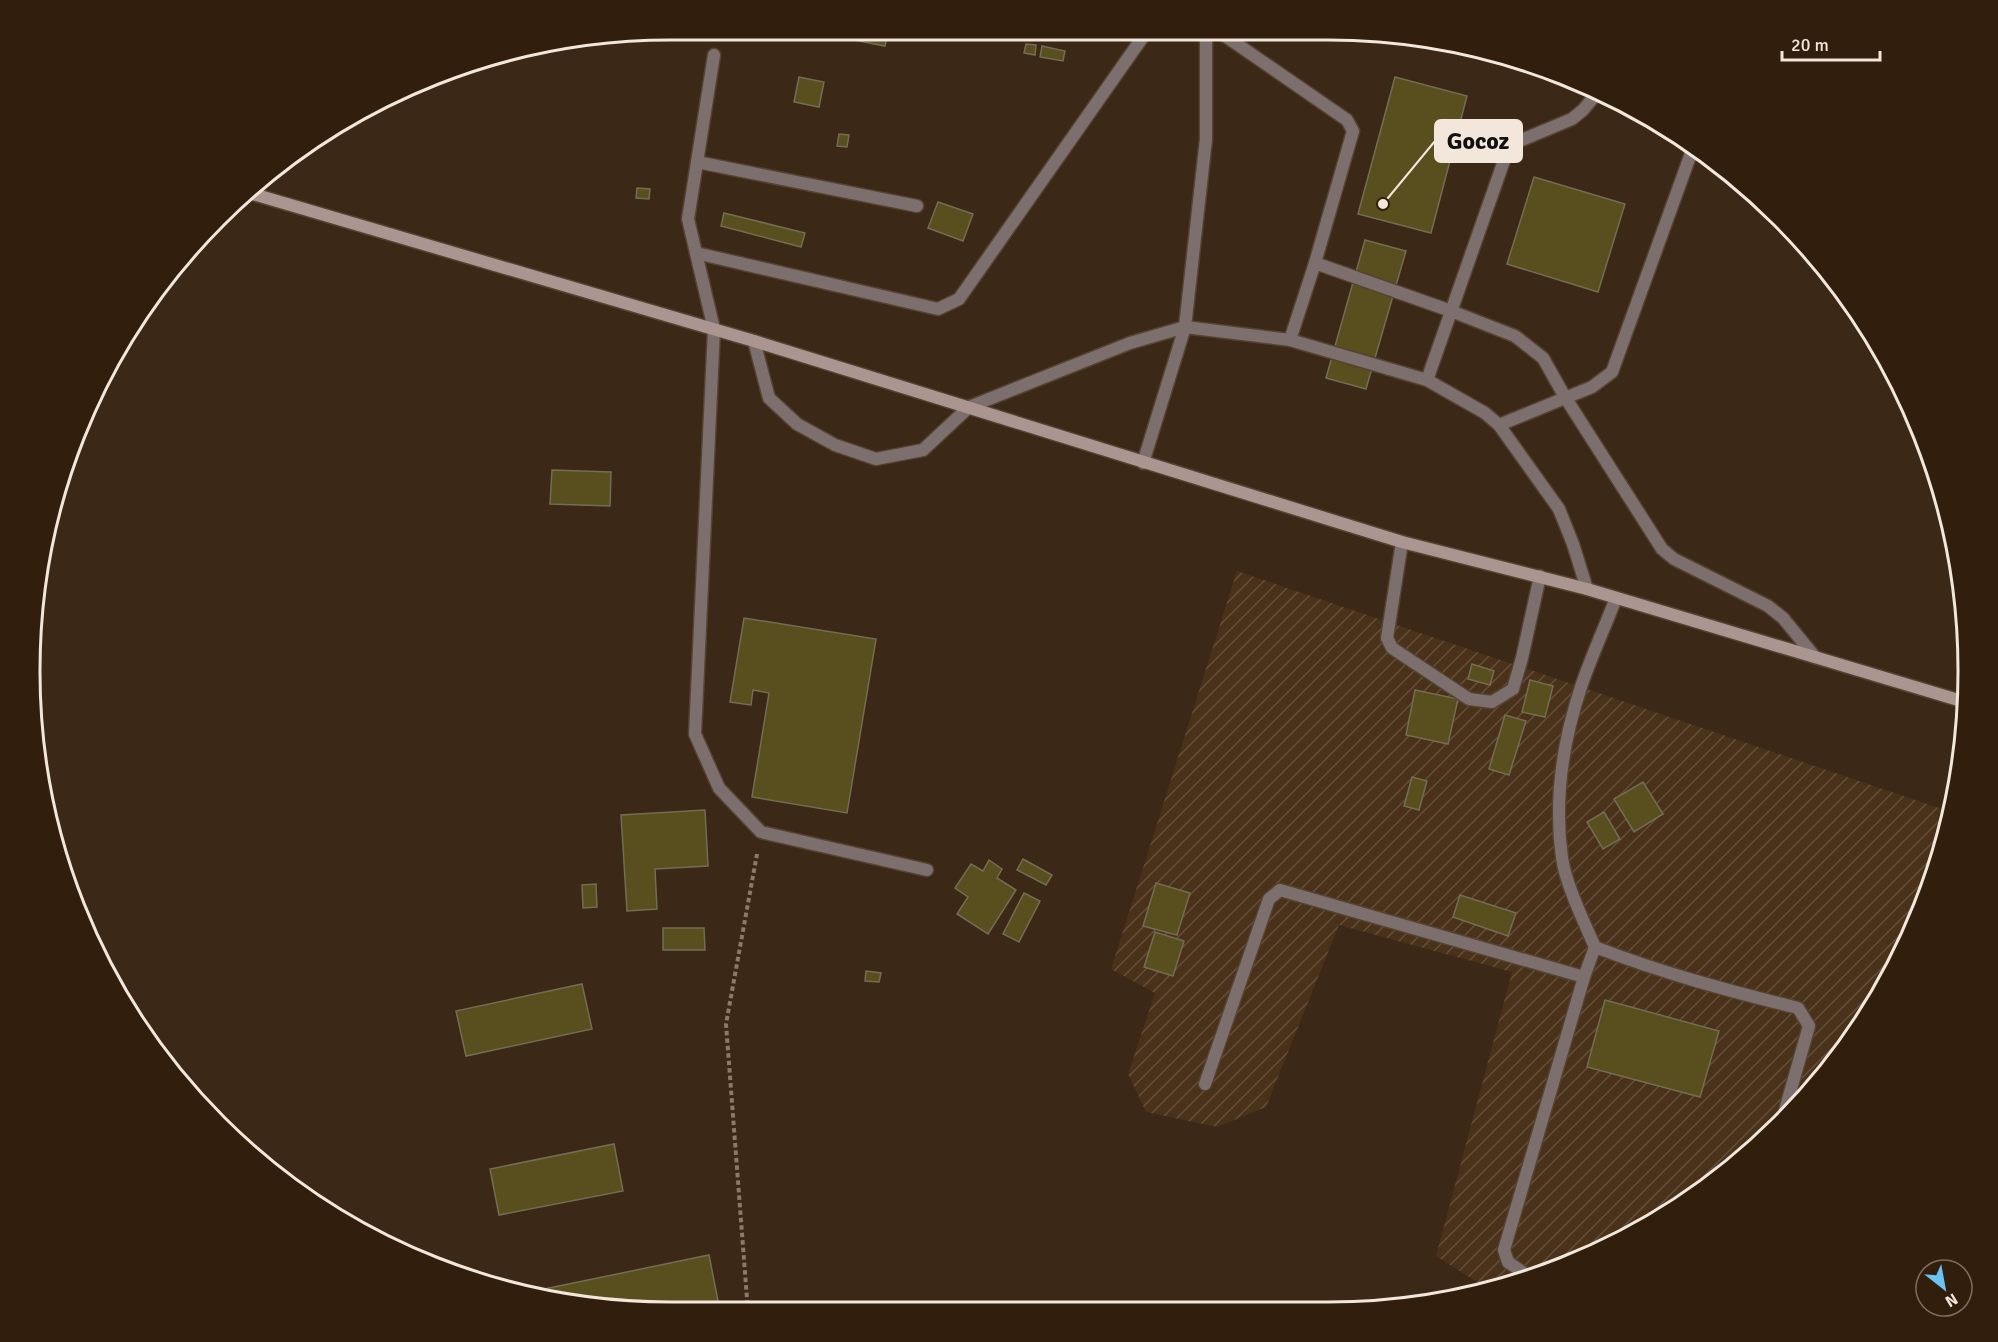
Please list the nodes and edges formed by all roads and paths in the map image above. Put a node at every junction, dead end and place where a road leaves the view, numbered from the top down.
1 (1141, 40) edge
2 (1206, 40) edge
3 (1231, 40) edge
4 (714, 55) dead end
5 (1592, 99) edge
6 (1690, 156) edge
7 (697, 162) junction
8 (257, 195) edge
9 (917, 206) dead end
10 (696, 253) junction
11 (1315, 263) junction
12 (1451, 311) junction
13 (1185, 327) junction
14 (714, 329) junction
15 (1290, 340) junction
16 (754, 341) junction
17 (1427, 380) junction
18 (1565, 397) junction
19 (969, 407) junction
20 (1499, 425) junction
21 (1143, 463) junction
22 (1402, 542) junction
23 (1540, 576) junction
24 (1587, 589) junction
25 (1617, 598) junction
26 (1815, 657) junction
27 (1957, 699) edge
28 (761, 832) junction
29 (927, 870) dead end
30 (1595, 947) junction
31 (1584, 977) junction
32 (1205, 1084) dead end
33 (1787, 1102) edge
34 (1521, 1271) edge
35 (747, 1302) edge

1 - 10 lane
2 - 13 lane
3 - 11 lane
4 - 7 lane
5 - 12 lane
6 - 18 lane
7 - 9 lane
7 - 10 lane
8 - 14 main road
10 - 14 lane
11 - 12 lane
11 - 15 lane
12 - 17 lane
12 - 18 lane
13 - 15 lane
13 - 19 lane
13 - 21 lane
14 - 16 main road
14 - 28 lane
15 - 17 lane
16 - 19 main road
16 - 19 lane
17 - 20 lane
18 - 20 lane
18 - 26 lane
19 - 21 main road
20 - 24 lane
21 - 22 main road
22 - 23 main road
22 - 23 lane
23 - 24 main road
24 - 25 main road
25 - 26 main road
25 - 30 lane
26 - 27 main road
28 - 29 lane
28 - 35 path
30 - 31 lane
30 - 33 lane
31 - 32 lane
31 - 34 lane

